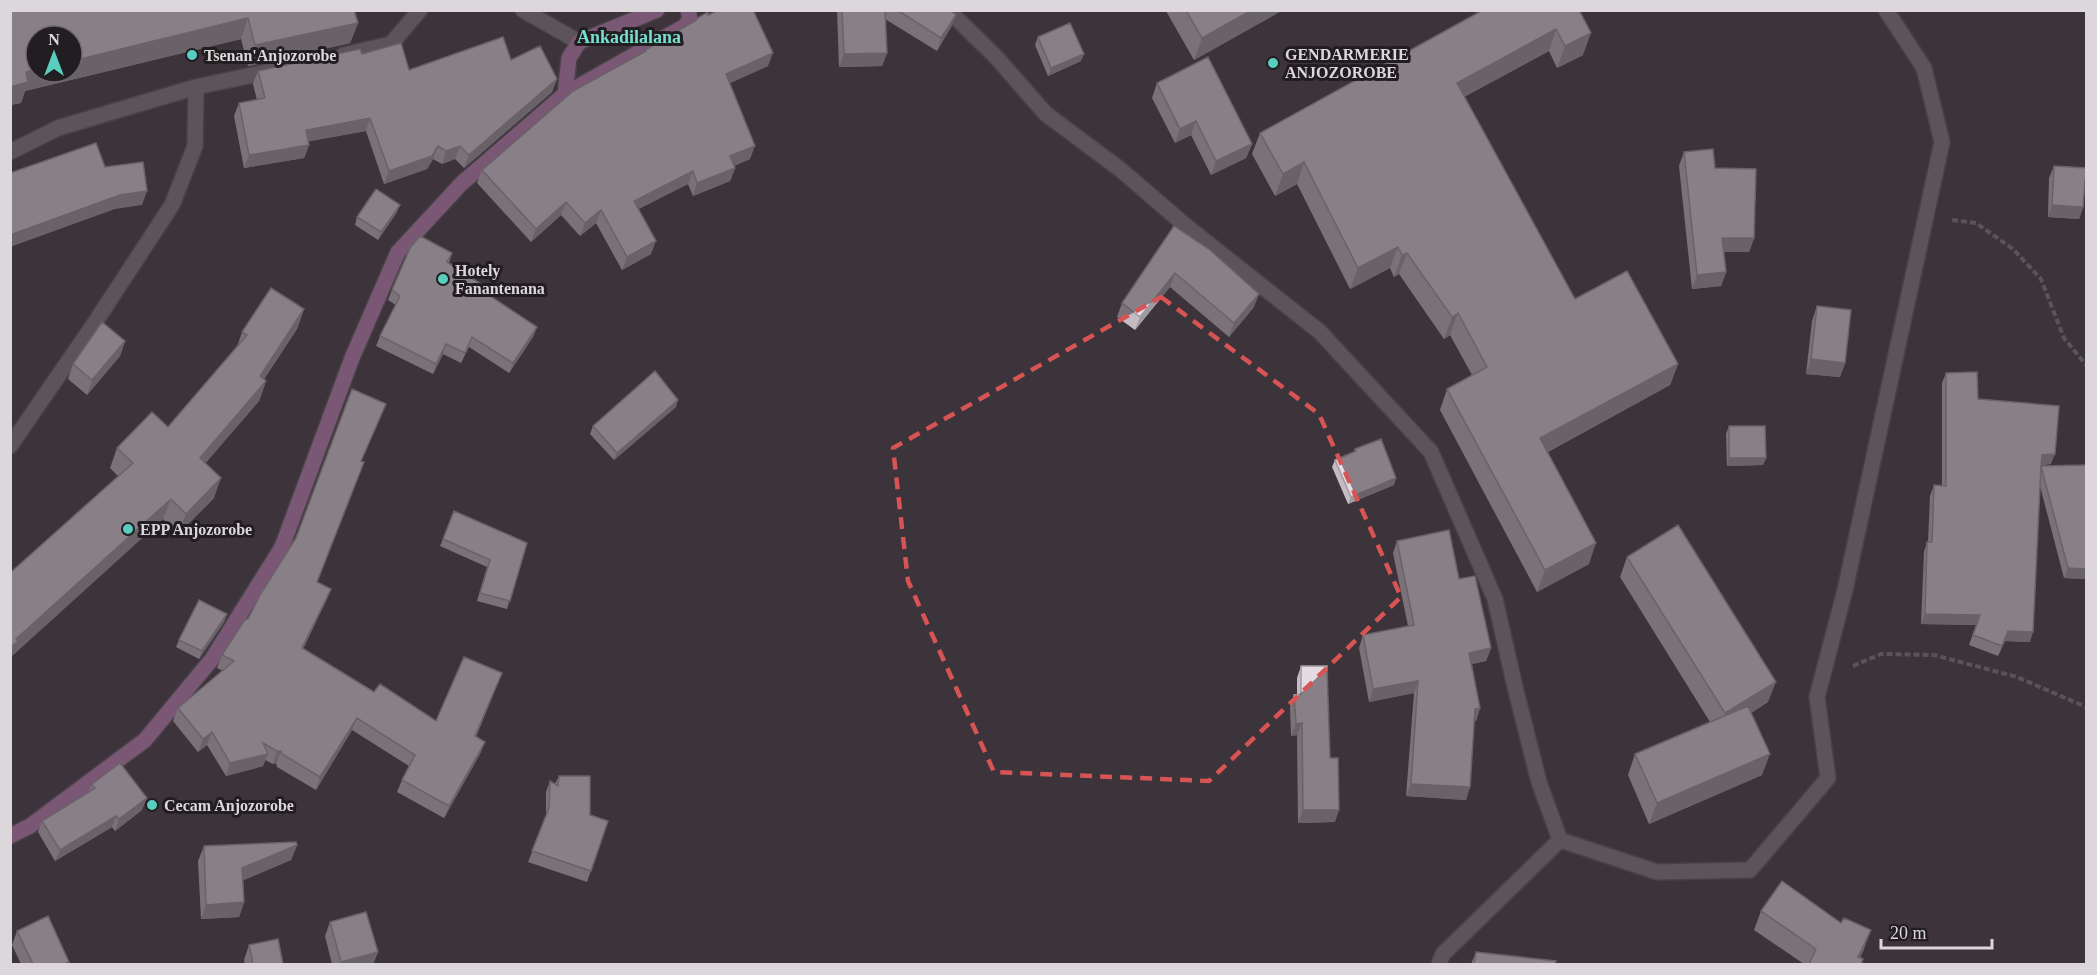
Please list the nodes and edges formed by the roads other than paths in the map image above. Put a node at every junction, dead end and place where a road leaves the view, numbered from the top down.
1 (420, 10) edge
2 (523, 10) edge
3 (657, 10) edge
4 (688, 10) edge
5 (948, 10) edge
6 (1886, 10) edge
7 (579, 42) junction
8 (333, 57) edge
9 (288, 67) edge
10 (196, 87) junction
11 (564, 94) junction
12 (10, 152) edge
13 (10, 446) edge
14 (10, 836) edge
15 (1560, 840) junction
16 (1439, 964) edge

1 - 8 street
2 - 7 street
3 - 7 main road
4 - 11 main road
5 - 15 street
6 - 15 street
7 - 11 main road
9 - 10 street
10 - 12 street
10 - 13 street
11 - 14 main road
15 - 16 street

